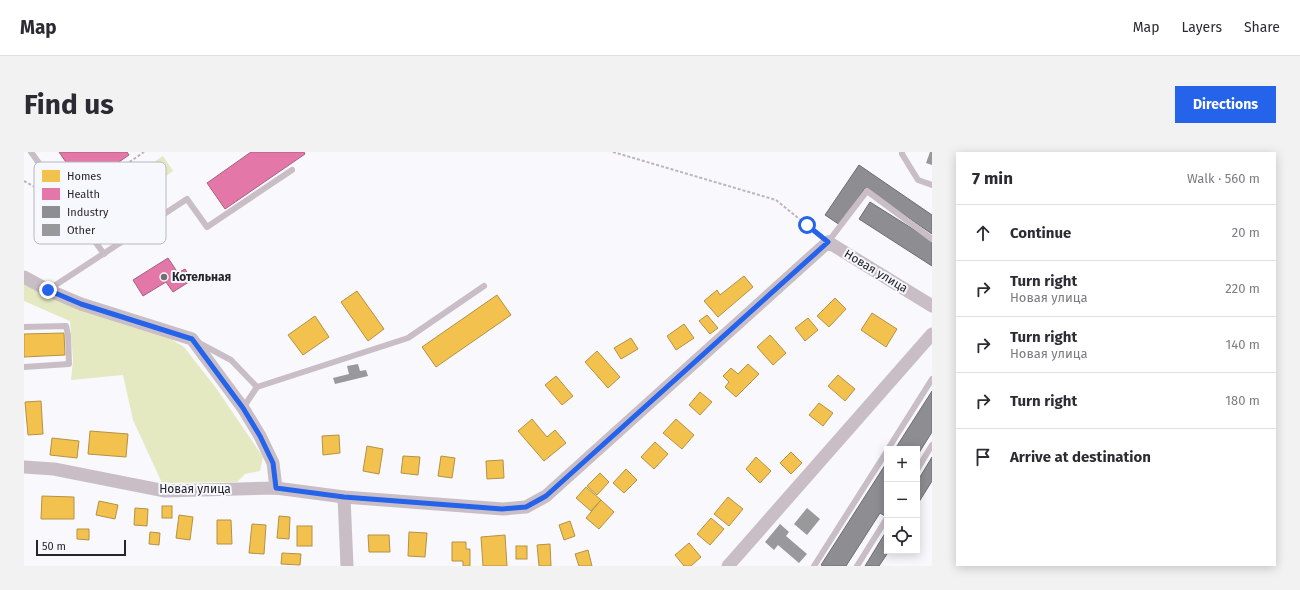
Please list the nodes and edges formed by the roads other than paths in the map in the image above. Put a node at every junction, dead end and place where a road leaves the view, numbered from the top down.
1 (31, 152) edge
2 (902, 152) edge
3 (38, 162) edge
4 (292, 170) dead end
5 (932, 185) edge
6 (166, 213) edge
7 (932, 238) edge
8 (828, 242) junction
9 (97, 244) edge
10 (119, 244) edge
11 (104, 254) junction
12 (24, 277) edge
13 (484, 286) dead end
14 (48, 290) junction
15 (918, 296) junction
16 (932, 297) edge
17 (932, 306) edge
18 (24, 327) edge
19 (932, 334) edge
20 (192, 339) junction
21 (24, 367) edge
22 (932, 379) edge
23 (257, 387) junction
24 (243, 408) junction
25 (932, 445) edge
26 (890, 446) edge
27 (884, 456) edge
28 (920, 465) edge
29 (24, 467) edge
30 (276, 488) junction
31 (344, 497) junction
32 (884, 523) edge
33 (347, 566) edge
34 (728, 566) edge
35 (814, 566) edge
36 (857, 566) edge

1 - 3 lane
2 - 5 lane
4 - 6 lane
7 - 8 lane
8 - 15 street, Новая улица
8 - 31 street, Новая улица
9 - 11 lane
10 - 11 lane
11 - 14 lane
12 - 14 street
13 - 23 lane
14 - 20 street
15 - 16 lane
15 - 17 street, Новая улица
18 - 21 lane
19 - 34 street
20 - 23 lane
20 - 24 street
22 - 26 lane
23 - 24 lane
24 - 30 street
25 - 28 lane
27 - 35 lane
29 - 30 street, Новая улица
30 - 31 street, Новая улица
31 - 33 street
32 - 36 lane

